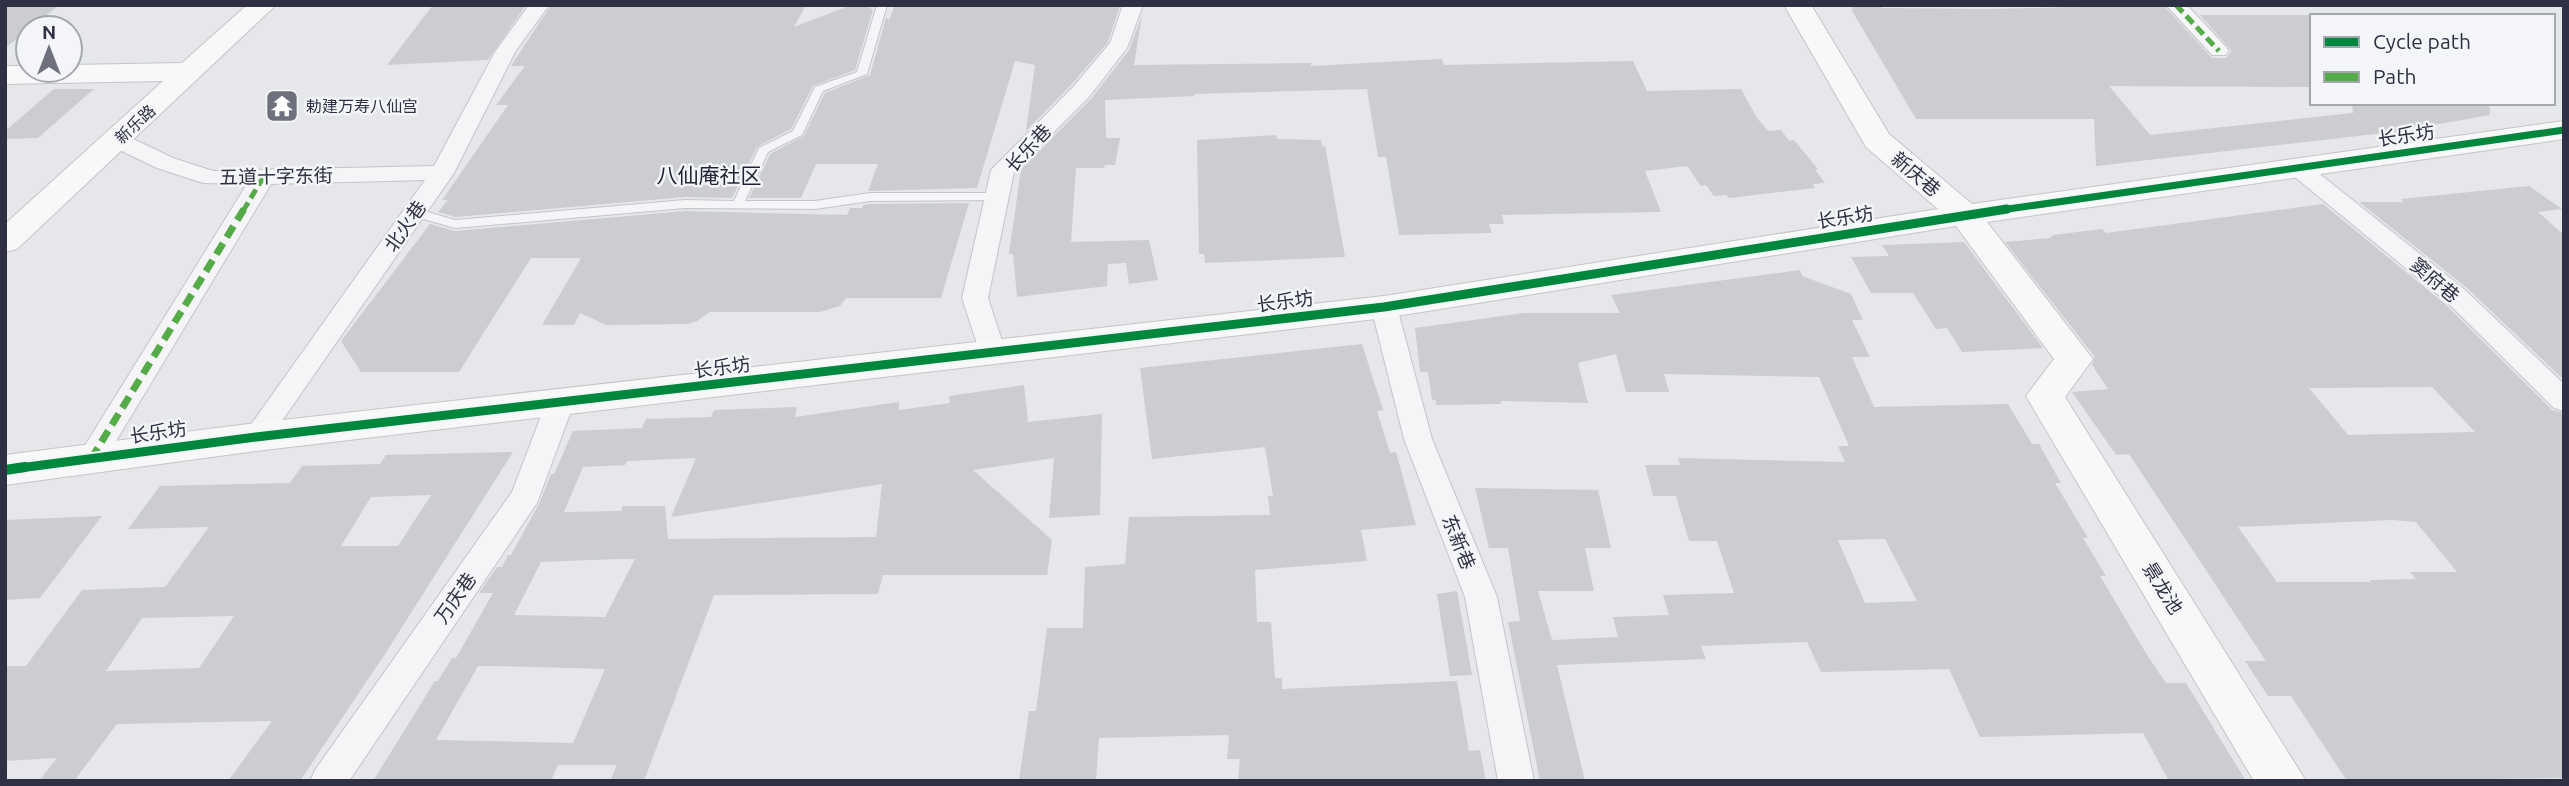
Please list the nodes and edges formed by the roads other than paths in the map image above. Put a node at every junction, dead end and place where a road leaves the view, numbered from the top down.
1 (239, 5) edge
2 (263, 5) edge
3 (538, 5) edge
4 (882, 5) edge
5 (1133, 5) edge
6 (1797, 5) edge
7 (2176, 5) edge
8 (2219, 51) dead end
9 (177, 73) junction
10 (5, 75) edge
11 (2564, 130) edge
12 (117, 140) junction
13 (2298, 168) junction
14 (442, 173) junction
15 (264, 176) junction
16 (997, 197) junction
17 (738, 204) junction
18 (414, 212) junction
19 (5, 214) edge
20 (1965, 215) junction
21 (5, 242) edge
22 (1384, 307) junction
23 (992, 353) junction
24 (2045, 396) joint
25 (2564, 401) edge
26 (560, 403) junction
27 (256, 437) junction
28 (91, 459) junction
29 (5, 470) edge
30 (328, 781) edge
31 (1516, 781) edge
32 (2281, 781) edge

1 - 9 street, 新乐路
2 - 9 street, 新乐路
3 - 14 street, 北火巷
4 - 17 lane
5 - 16 street, 长乐巷
6 - 20 street, 新庆巷
7 - 8 street
9 - 10 street
9 - 12 street, 新乐路
9 - 19 street, 新乐路
11 - 13 street, 长乐坊
12 - 15 street, 五道十字东街
12 - 21 street, 新乐路
13 - 20 street, 长乐坊
13 - 25 street, 窦府巷
14 - 15 street, 五道十字东街
14 - 18 street, 北火巷
15 - 28 street
16 - 17 lane
16 - 23 street, 长乐巷
17 - 18 lane
18 - 27 street, 北火巷
20 - 22 street, 长乐坊
20 - 24 street, 新庆巷
22 - 23 street, 长乐坊
22 - 31 street, 东新巷
23 - 26 street, 长乐坊
24 - 32 street, 景龙池
26 - 27 street, 长乐坊
26 - 30 street, 万庆巷
27 - 28 street, 长乐坊
28 - 29 street, 长乐坊

